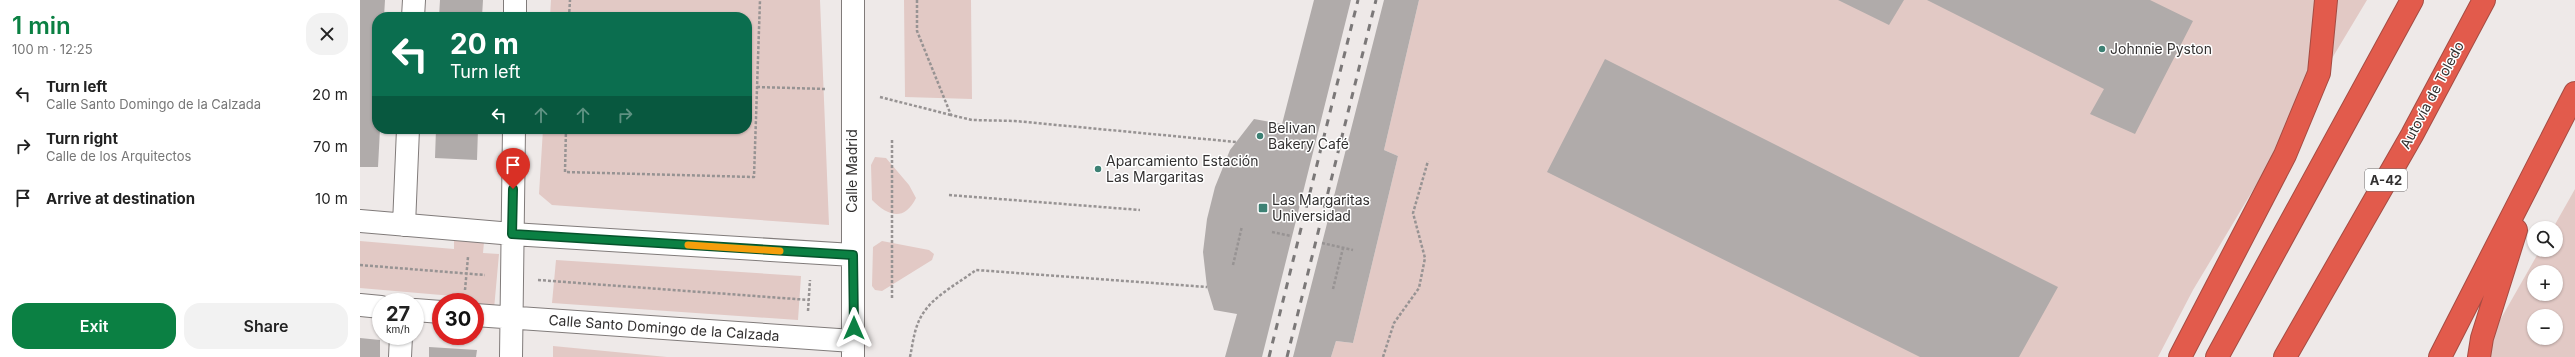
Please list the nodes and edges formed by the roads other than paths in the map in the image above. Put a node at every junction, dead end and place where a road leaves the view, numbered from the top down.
1 (414, 0) edge
2 (515, 0) edge
3 (853, 0) edge
4 (2326, 0) edge
5 (2412, 0) edge
6 (2484, 0) edge
7 (413, 12) edge
8 (515, 12) edge
9 (2575, 93) edge
10 (408, 134) edge
11 (514, 134) edge
12 (2535, 172) junction
13 (360, 221) edge
14 (404, 225) junction
15 (512, 234) junction
16 (853, 255) junction
17 (360, 305) edge
18 (372, 306) edge
19 (484, 316) edge
20 (511, 318) junction
21 (401, 345) edge
22 (853, 349) edge
23 (400, 357) edge
24 (512, 357) edge
25 (2180, 357) edge
26 (2217, 357) edge
27 (2286, 357) edge
28 (2440, 357) edge
29 (2479, 357) edge

1 - 7 street
2 - 8 street
3 - 16 street, Calle Madrid
4 - 25 highway
5 - 26 highway
6 - 27 highway, Autovía de Toledo / A-42
9 - 12 highway
10 - 14 street
11 - 15 street
12 - 28 highway
12 - 29 highway
13 - 14 street
14 - 15 street
15 - 16 street
15 - 20 street
16 - 22 street, Calle Madrid
17 - 18 street
19 - 20 street, Calle Santo Domingo de la Calzada
20 - 22 street, Calle Santo Domingo de la Calzada
20 - 24 street
21 - 23 street

